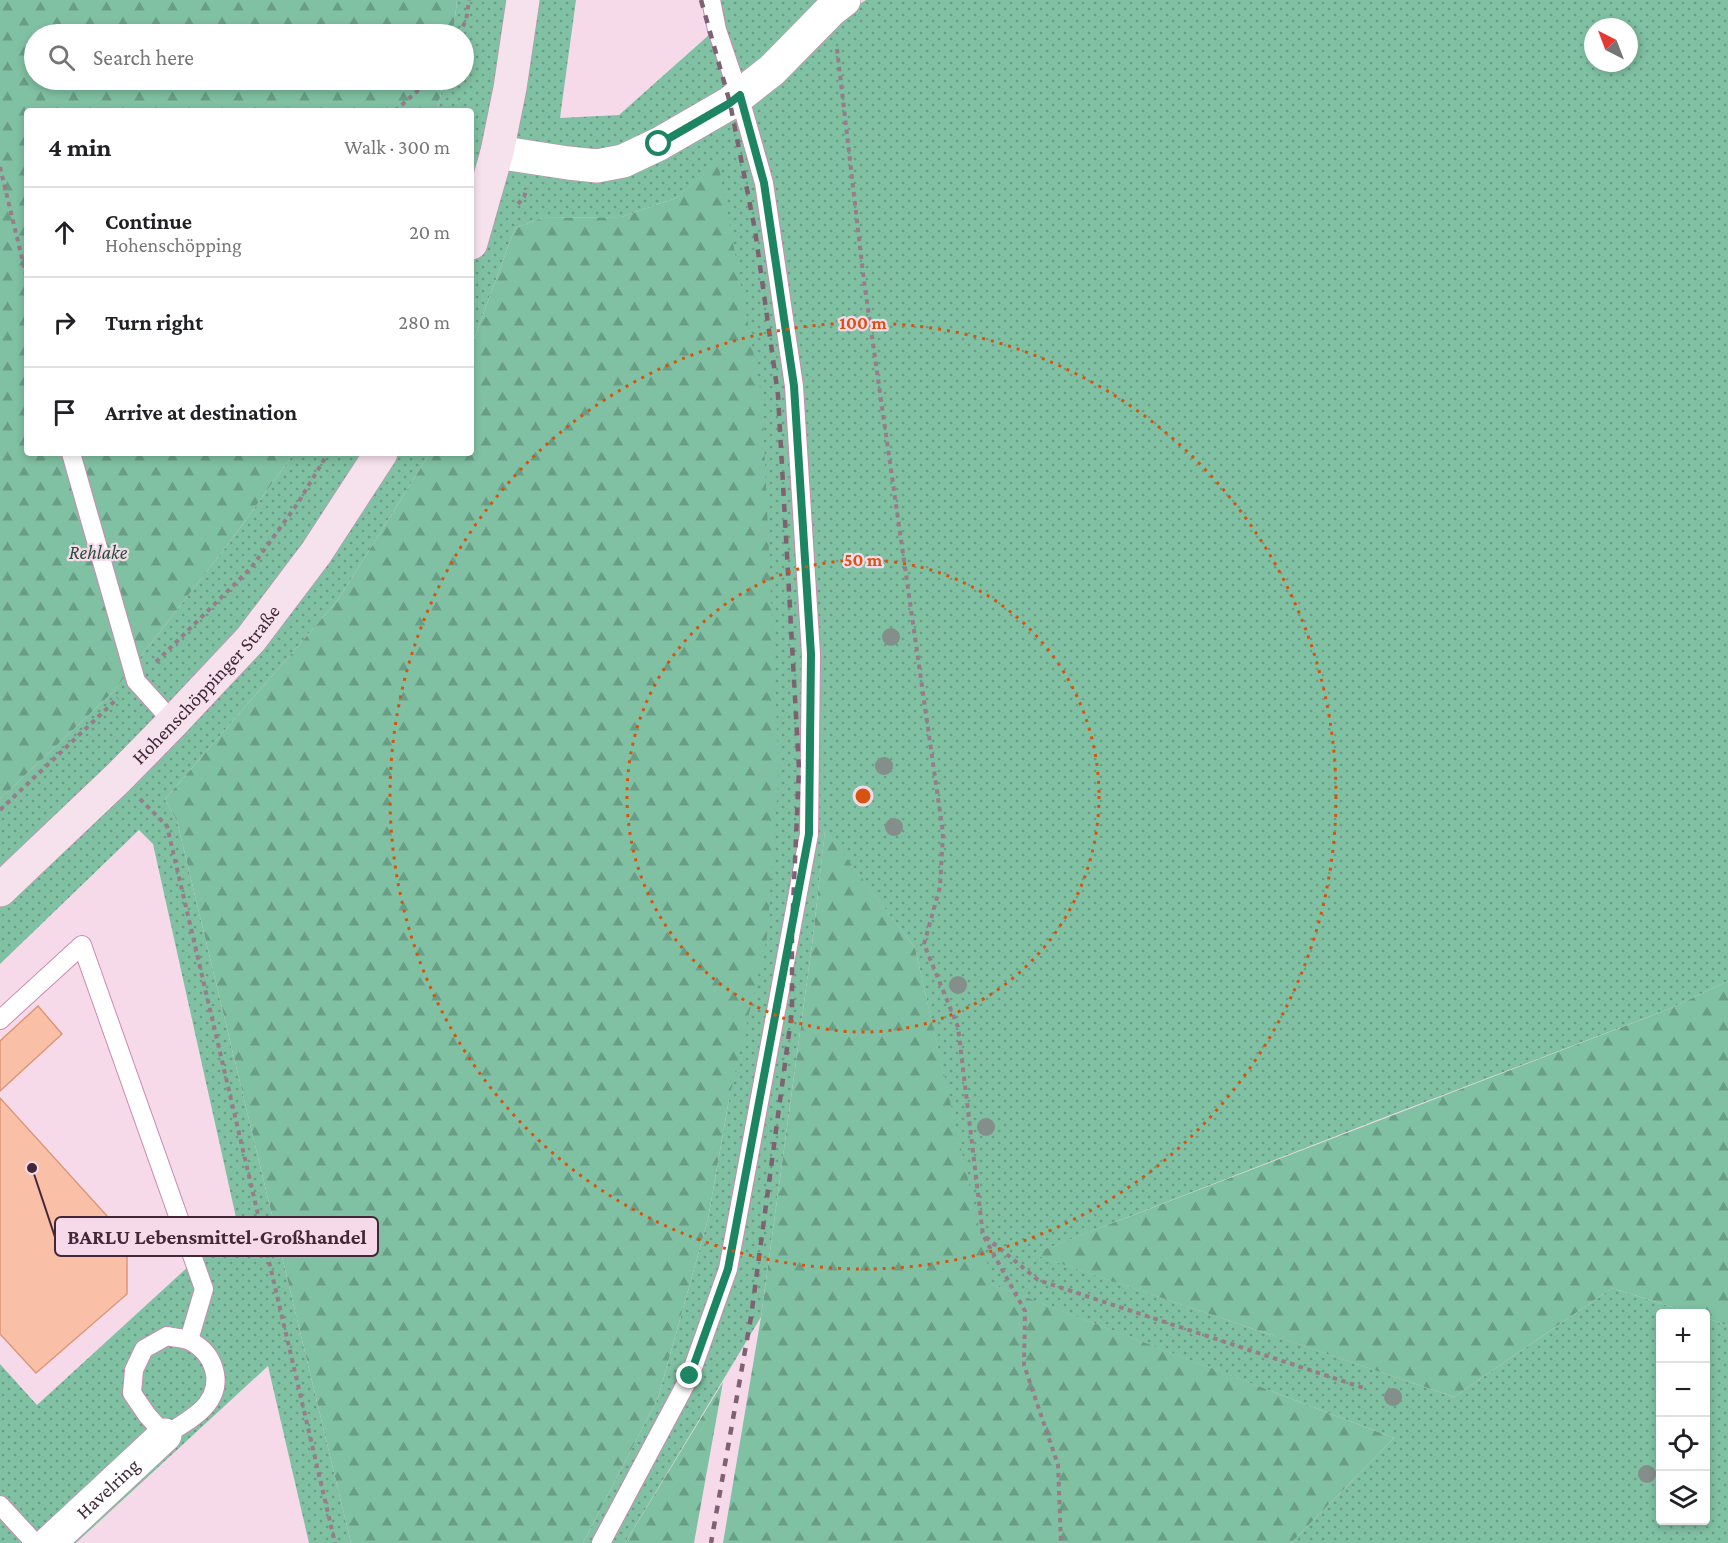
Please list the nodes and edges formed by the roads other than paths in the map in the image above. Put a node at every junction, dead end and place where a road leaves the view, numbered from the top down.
1 (523, 0) edge
2 (711, 0) edge
3 (838, 5) edge
4 (740, 95) junction
5 (496, 152) junction
6 (474, 232) edge
7 (72, 456) edge
8 (379, 456) edge
9 (173, 722) junction
10 (0, 890) edge
11 (0, 1020) edge
12 (189, 1340) junction
13 (165, 1435) junction
14 (0, 1505) edge
15 (35, 1543) edge
16 (49, 1543) edge
17 (601, 1543) edge

1 - 5 main road
2 - 4 lane
3 - 4 street
4 - 5 street
4 - 17 lane
5 - 6 main road
7 - 9 lane
8 - 9 main road, Hohenschöppinger Straße
9 - 10 main road, Hohenschöppinger Straße
11 - 12 lane
12 - 13 lane
12 - 13 lane
13 - 16 street, Havelring
14 - 15 lane

